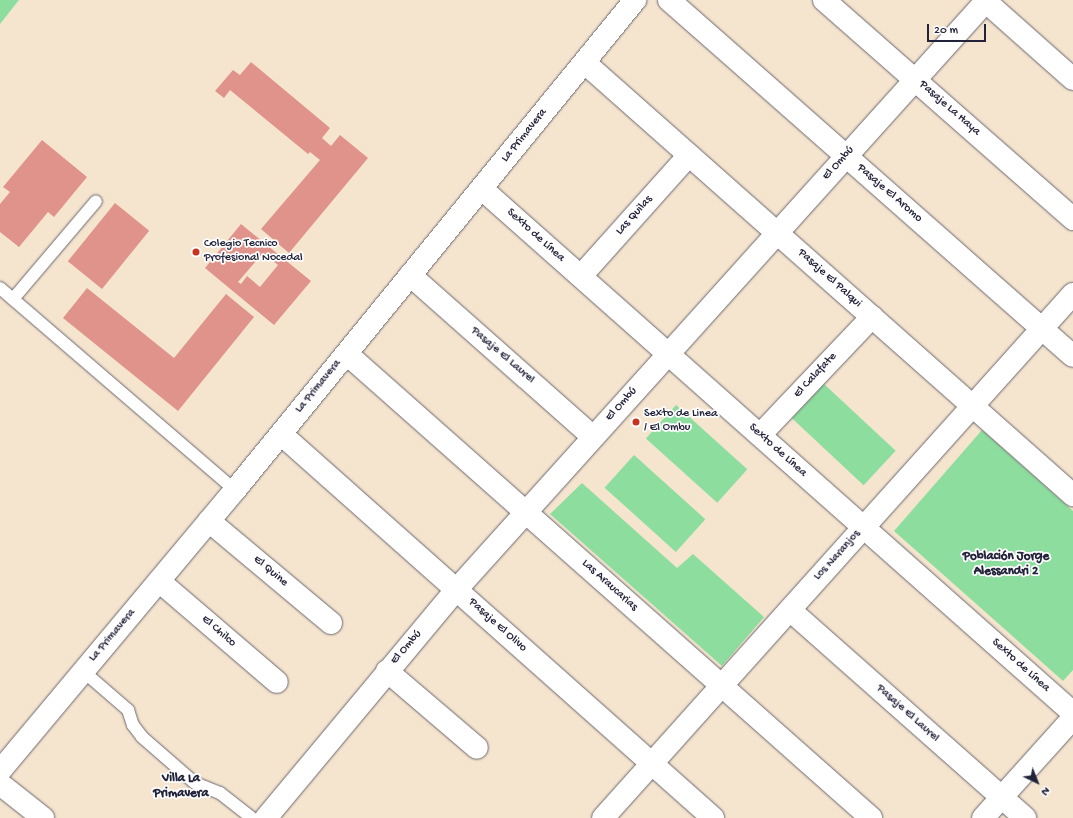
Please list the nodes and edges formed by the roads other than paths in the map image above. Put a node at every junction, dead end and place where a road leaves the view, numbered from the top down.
1 (635, 0) edge
2 (669, 0) edge
3 (824, 0) edge
4 (985, 1) edge
5 (584, 62) junction
6 (1073, 79) edge
7 (915, 80) junction
8 (689, 155) junction
9 (846, 156) junction
10 (482, 189) junction
11 (96, 201) dead end
12 (1073, 219) edge
13 (777, 233) junction
14 (410, 276) junction
15 (581, 276) junction
16 (0, 288) edge
17 (1073, 294) edge
18 (13, 299) junction
19 (872, 317) junction
20 (1042, 329) junction
21 (347, 354) junction
22 (668, 354) junction
23 (1073, 356) edge
24 (973, 406) junction
25 (280, 434) junction
26 (760, 435) junction
27 (594, 437) junction
28 (235, 490) junction
29 (1073, 495) edge
30 (526, 512) junction
31 (209, 521) junction
32 (864, 528) junction
33 (159, 581) junction
34 (456, 590) junction
35 (790, 610) junction
36 (331, 623) dead end
37 (84, 671) junction
38 (387, 671) junction
39 (277, 682) dead end
40 (722, 686) junction
41 (1073, 713) edge
42 (1073, 718) edge
43 (477, 748) dead end
44 (652, 764) junction
45 (0, 771) edge
46 (0, 784) edge
47 (1002, 797) junction
48 (43, 818) edge
49 (252, 818) edge
50 (266, 818) edge
51 (603, 818) edge
52 (713, 818) edge
53 (871, 818) edge
54 (983, 818) edge
55 (1025, 818) edge

1 - 5 street, La Primavera
2 - 9 street, Pasaje El Aromo
3 - 7 street, Pasaje La Haya
4 - 6 street
4 - 7 street, El Ombú
5 - 8 street, Pasaje El Palqui
5 - 10 street, La Primavera
7 - 9 street, El Ombú
7 - 12 street, Pasaje La Haya
8 - 13 street, Pasaje El Palqui
8 - 15 street, Las Quilas
9 - 13 street, El Ombú
9 - 20 street, Pasaje El Aromo
10 - 14 street, La Primavera
10 - 15 street, Sexto de Línea
11 - 18 lane
13 - 19 street, Pasaje El Palqui
13 - 22 street, El Ombú
14 - 21 street, La Primavera
14 - 27 street, Pasaje El Laurel
15 - 22 street, Sexto de Línea
16 - 18 lane
17 - 20 street, Los Naranjos
18 - 28 lane
19 - 24 street, Pasaje El Palqui
19 - 26 street, El Calafate
20 - 23 street, Pasaje El Aromo
20 - 24 street, Los Naranjos
21 - 25 street, La Primavera
21 - 30 street, Las Araucarias
22 - 26 street, Sexto de Línea
22 - 27 street, El Ombú
24 - 29 street, Pasaje El Palqui
24 - 32 street, Los Naranjos
25 - 28 street, La Primavera
25 - 34 street, Pasaje El Olivo
26 - 32 street, Sexto de Línea
27 - 30 street, El Ombú
28 - 31 street, La Primavera
30 - 34 street, El Ombú
30 - 40 street, Las Araucarias
31 - 33 street, La Primavera
31 - 36 street, El Quine
32 - 35 street, Los Naranjos
32 - 41 street, Sexto de Línea
33 - 37 street, La Primavera
33 - 39 street, El Chilco
34 - 38 street, El Ombú
34 - 44 street, Pasaje El Olivo
35 - 40 street, Los Naranjos
35 - 47 street, Pasaje El Laurel
37 - 45 street, La Primavera
37 - 49 lane
38 - 43 street
38 - 50 street, El Ombú
40 - 44 street, Los Naranjos
40 - 53 street, Las Araucarias
42 - 47 street
44 - 51 street, Los Naranjos
44 - 52 street, Pasaje El Olivo
46 - 48 street
47 - 54 street
47 - 55 street, Pasaje El Laurel

